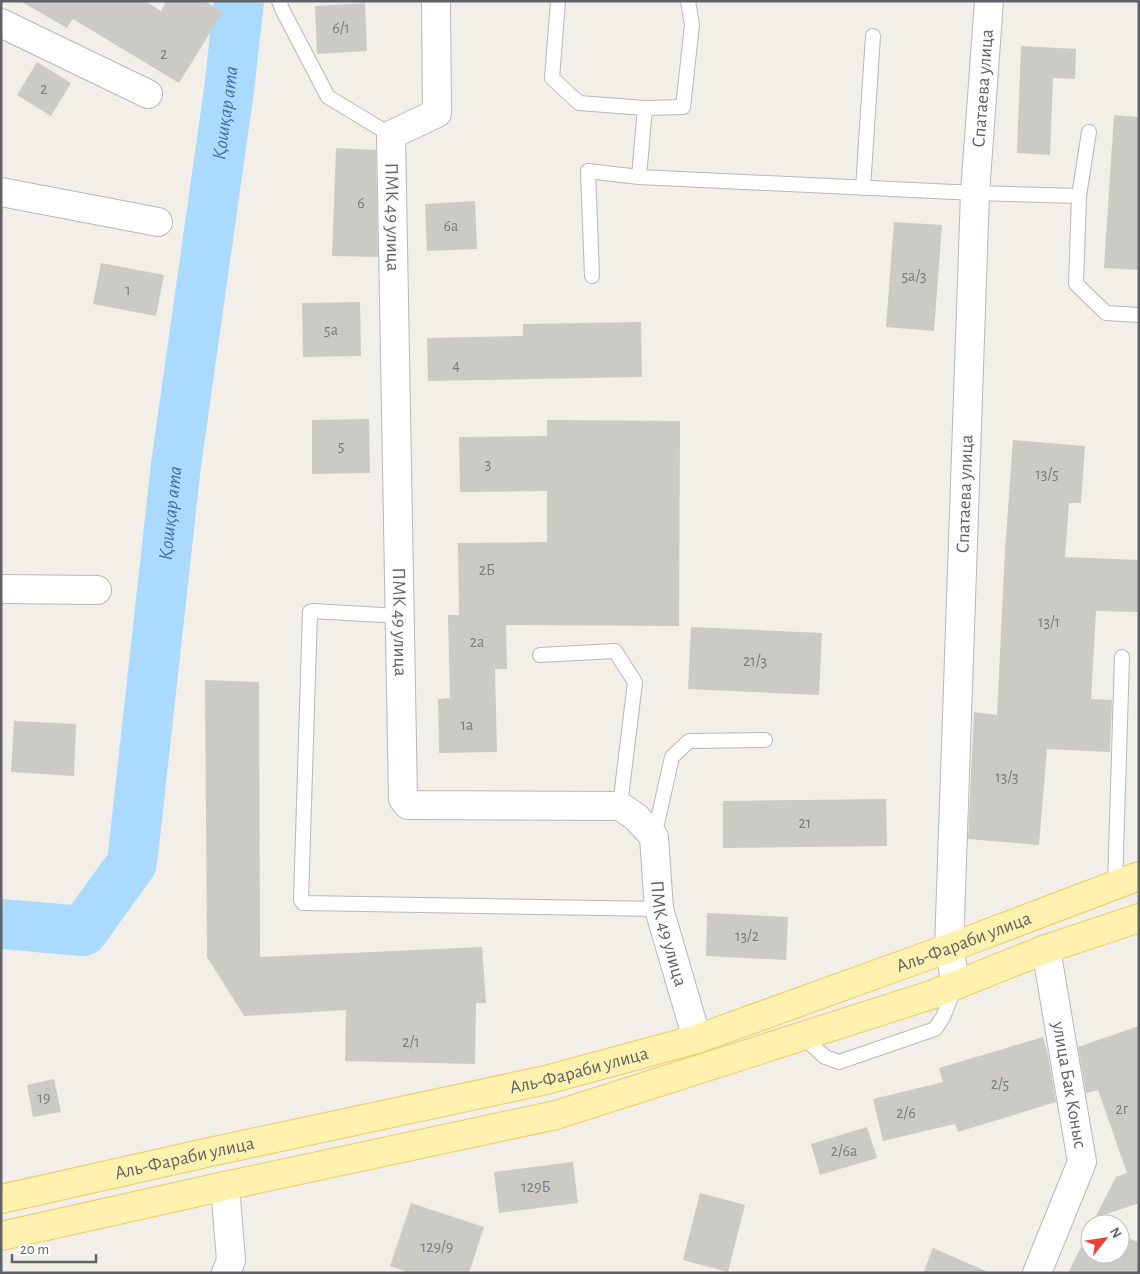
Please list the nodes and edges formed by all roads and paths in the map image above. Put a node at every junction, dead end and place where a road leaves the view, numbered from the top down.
1 (279, 1) edge
2 (436, 1) edge
3 (558, 1) edge
4 (688, 1) edge
5 (989, 1) edge
6 (1, 23) edge
7 (873, 36) dead end
8 (148, 94) dead end
9 (645, 108) junction
10 (1089, 132) dead end
11 (391, 135) junction
12 (639, 177) junction
13 (863, 188) junction
14 (1, 192) edge
15 (975, 193) junction
16 (1079, 196) junction
17 (158, 222) dead end
18 (592, 276) dead end
19 (1139, 315) edge
20 (1, 589) edge
21 (97, 590) dead end
22 (400, 616) junction
23 (540, 655) dead end
24 (1122, 657) dead end
25 (764, 740) dead end
26 (620, 806) junction
27 (654, 837) junction
28 (1127, 881) edge
29 (659, 908) junction
30 (1139, 918) edge
31 (949, 948) junction
32 (1046, 949) junction
33 (956, 985) junction
34 (802, 1036) junction
35 (697, 1039) junction
36 (225, 1186) junction
37 (1, 1199) edge
38 (1, 1236) edge
39 (226, 1273) edge
40 (1037, 1273) edge

1 - 11 lane
2 - 11 street
3 - 9 lane
4 - 9 lane
5 - 15 street, Спатаева улица
6 - 8 street
7 - 13 lane
9 - 12 lane
10 - 16 lane
11 - 22 street, ПМК 49 улица
12 - 13 lane
12 - 18 lane
13 - 15 lane
14 - 17 street
15 - 16 lane
15 - 31 street, Спатаева улица
16 - 19 lane
20 - 21 street
22 - 26 street, ПМК 49 улица
22 - 29 lane
23 - 26 lane
24 - 28 lane
25 - 27 lane
26 - 27 street
27 - 29 street, ПМК 49 улица
28 - 31 main road, Аль-Фараби улица
29 - 35 street, ПМК 49 улица
30 - 32 main road, Аль-Фараби улица
31 - 33 street, Спатаева улица
31 - 35 main road, Аль-Фараби улица
32 - 33 main road, Аль-Фараби улица
32 - 40 street, улица Бак Коныс
33 - 34 main road, Аль-Фараби улица
33 - 34 lane
34 - 36 main road, Аль-Фараби улица
35 - 37 main road, Аль-Фараби улица
36 - 38 main road, Аль-Фараби улица
36 - 39 street

